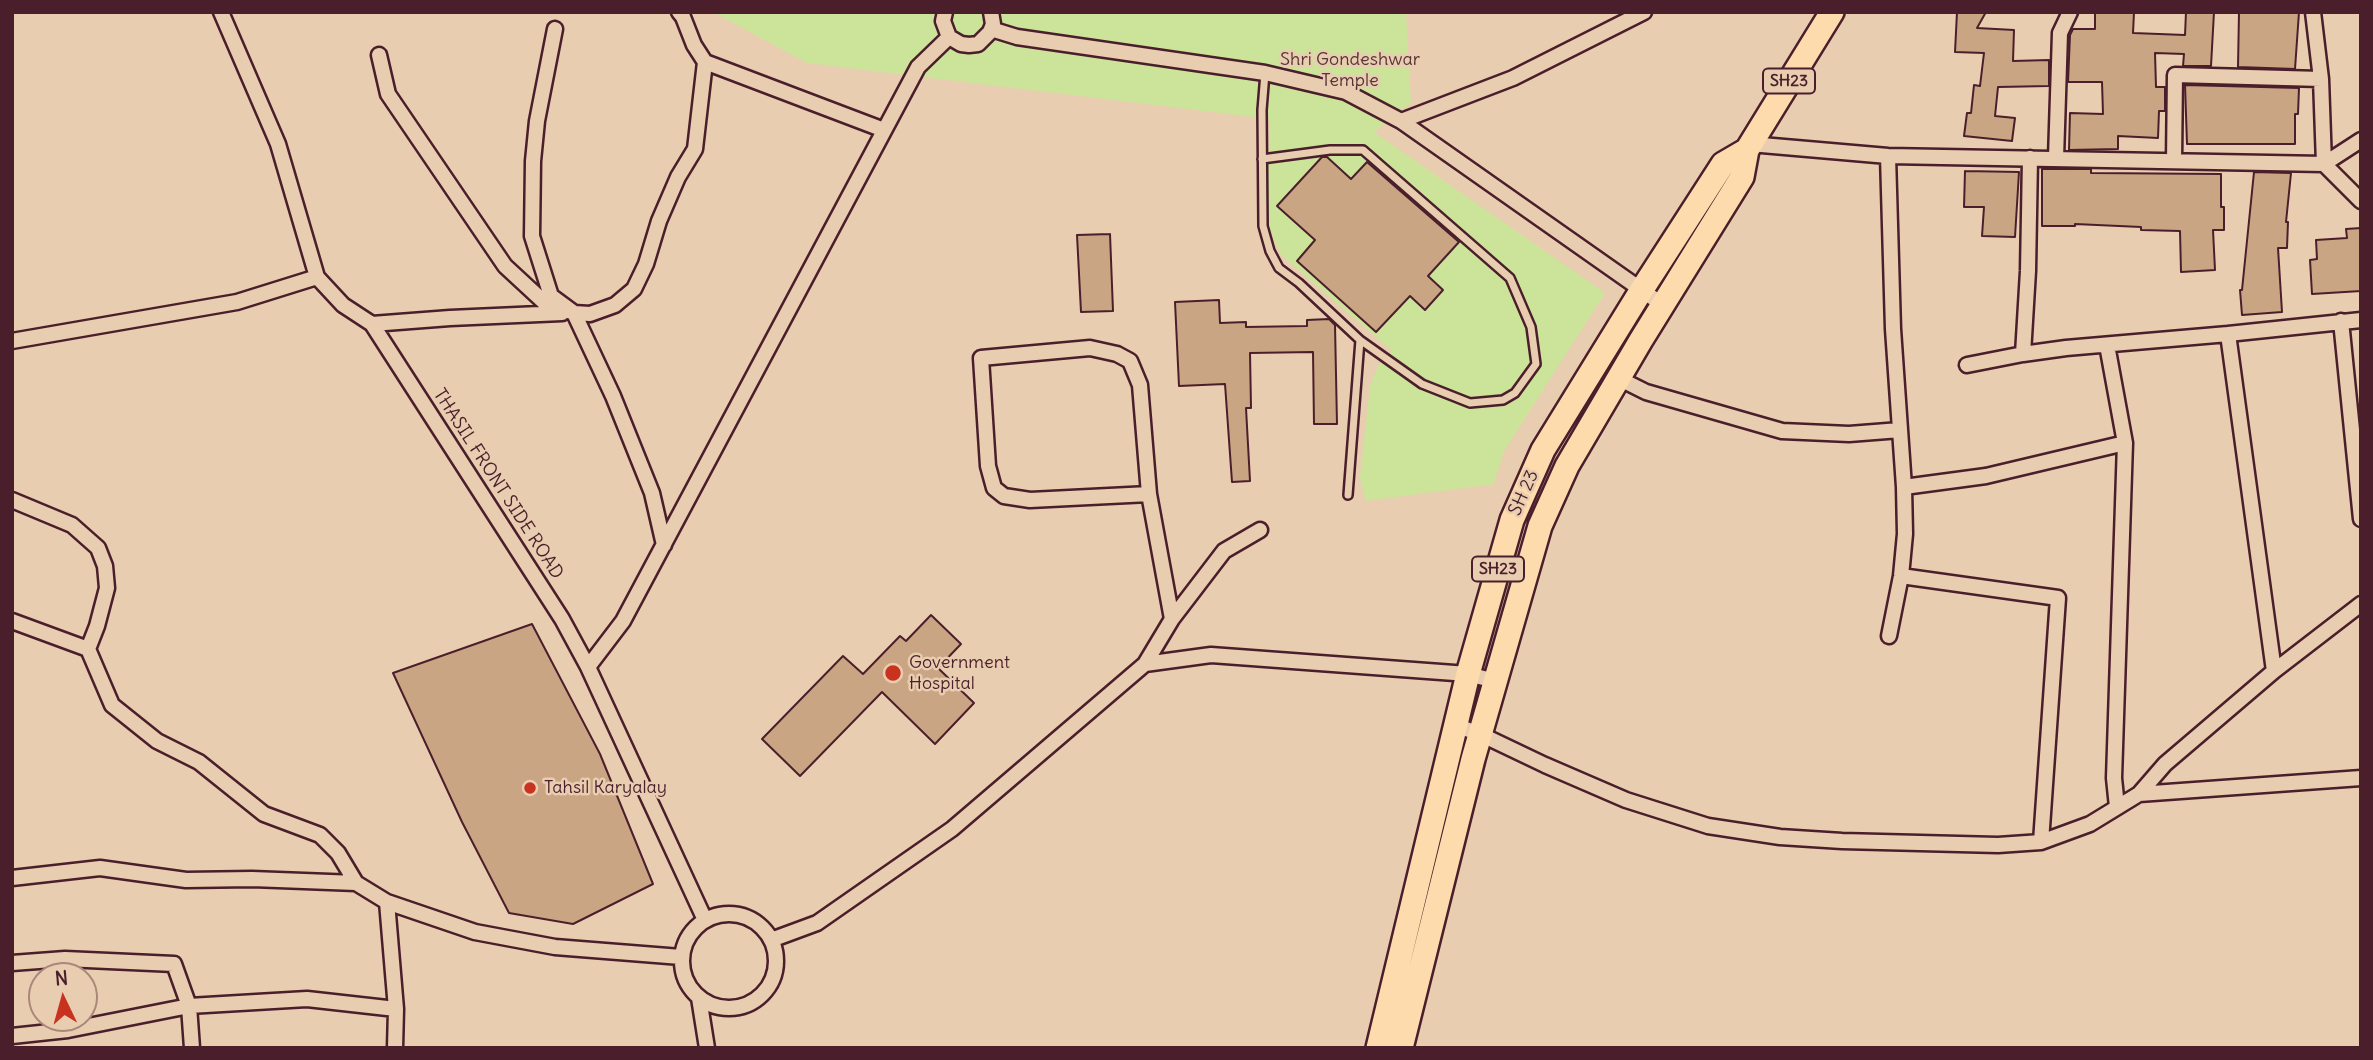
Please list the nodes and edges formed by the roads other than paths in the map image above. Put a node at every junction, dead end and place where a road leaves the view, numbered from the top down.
1 (221, 12) edge
2 (679, 12) edge
3 (945, 12) edge
4 (991, 12) edge
5 (1644, 12) edge
6 (1832, 12) edge
7 (2070, 12) edge
8 (2313, 12) edge
9 (555, 29) dead end
10 (991, 29) junction
11 (949, 37) junction
12 (379, 55) dead end
13 (705, 62) junction
14 (1265, 74) junction
15 (2321, 79) junction
16 (1401, 121) junction
17 (884, 130) junction
18 (2361, 140) edge
19 (1749, 147) junction
20 (1888, 156) junction
21 (2031, 158) junction
22 (2056, 158) junction
23 (1262, 159) junction
24 (2174, 161) junction
25 (2324, 164) junction
26 (2361, 201) edge
27 (1696, 206) junction
28 (1716, 220) junction
29 (317, 277) junction
30 (1641, 291) junction
31 (1663, 304) junction
32 (574, 313) junction
33 (2361, 320) edge
34 (2341, 321) junction
35 (372, 324) junction
36 (2228, 334) junction
37 (1360, 340) junction
38 (12, 341) edge
39 (2108, 345) junction
40 (2023, 354) junction
41 (1967, 365) dead end
42 (1618, 378) junction
43 (1570, 406) junction
44 (1593, 420) junction
45 (1900, 430) junction
46 (2124, 443) junction
47 (1904, 487) junction
48 (1149, 494) junction
49 (1348, 495) dead end
50 (12, 500) edge
51 (2361, 519) edge
52 (1260, 530) dead end
53 (664, 545) junction
54 (1901, 576) junction
55 (2361, 604) edge
56 (1172, 619) junction
57 (12, 621) edge
58 (1889, 636) dead end
59 (88, 649) junction
60 (1145, 664) junction
61 (588, 667) junction
62 (2274, 671) junction
63 (1468, 674) junction
64 (1495, 681) junction
65 (1455, 725) junction
66 (1480, 734) junction
67 (2361, 778) edge
68 (2139, 794) junction
69 (2118, 807) junction
70 (2040, 842) junction
71 (12, 878) edge
72 (356, 883) junction
73 (387, 902) junction
74 (705, 920) junction
75 (1417, 934) junction
76 (771, 940) junction
77 (681, 957) junction
78 (12, 963) edge
79 (699, 998) junction
80 (189, 1006) junction
81 (396, 1009) junction
82 (12, 1036) edge
83 (192, 1048) edge
84 (395, 1048) edge
85 (707, 1048) edge
86 (1378, 1048) edge
87 (1401, 1048) edge

1 - 29 street
2 - 13 street
3 - 11 street
4 - 10 street
5 - 16 street
6 - 19 main road, SH 23 / SH23
7 - 22 street
8 - 15 street
9 - 32 street
10 - 11 street
10 - 14 street
11 - 17 street
12 - 32 street
13 - 17 street
13 - 32 street
14 - 16 street
14 - 23 lane
15 - 24 street
15 - 25 street
16 - 30 street
17 - 53 street
18 - 25 street
19 - 20 street
19 - 27 main road, SH 23 / SH23
19 - 28 main road
20 - 21 street
20 - 45 street
21 - 22 street
21 - 40 street
22 - 24 street
23 - 37 lane
23 - 37 lane
24 - 25 street
25 - 26 street
27 - 28 main road
27 - 30 main road, SH 23 / SH23
28 - 31 main road
29 - 35 street
29 - 38 street
30 - 31 street
30 - 43 main road, SH 23 / SH23
31 - 42 main road
32 - 35 street
32 - 53 street
33 - 34 street
34 - 36 street
34 - 51 street
35 - 61 street, THASIL FRONT SIDE ROAD
36 - 39 street
36 - 62 street
37 - 49 lane
39 - 40 street
39 - 46 street
40 - 41 street
42 - 44 main road
42 - 45 street
43 - 44 main road
43 - 63 main road, SH 23 / SH23
44 - 64 main road
45 - 47 street
46 - 47 street
46 - 69 street
47 - 54 street
48 - 48 street
48 - 56 street
50 - 59 street
52 - 56 street
53 - 61 street
54 - 58 street
54 - 70 street
55 - 62 street
56 - 60 street
57 - 59 street
59 - 72 street
60 - 63 street
60 - 76 street
61 - 74 street, THASIL FRONT SIDE ROAD
62 - 68 street
63 - 64 street
63 - 65 main road, SH 23 / SH23
64 - 66 main road
65 - 66 street
65 - 75 main road, SH 23 / SH23
66 - 70 street
66 - 75 main road
67 - 68 street
68 - 69 street
69 - 70 street
71 - 72 street
72 - 73 street
73 - 77 street
73 - 81 street
74 - 76 street
74 - 77 street
75 - 86 main road, SH 23 / SH23
75 - 87 main road
76 - 79 street
77 - 79 street
78 - 80 street
79 - 85 street
80 - 81 street
80 - 82 street
80 - 83 street
81 - 84 street

